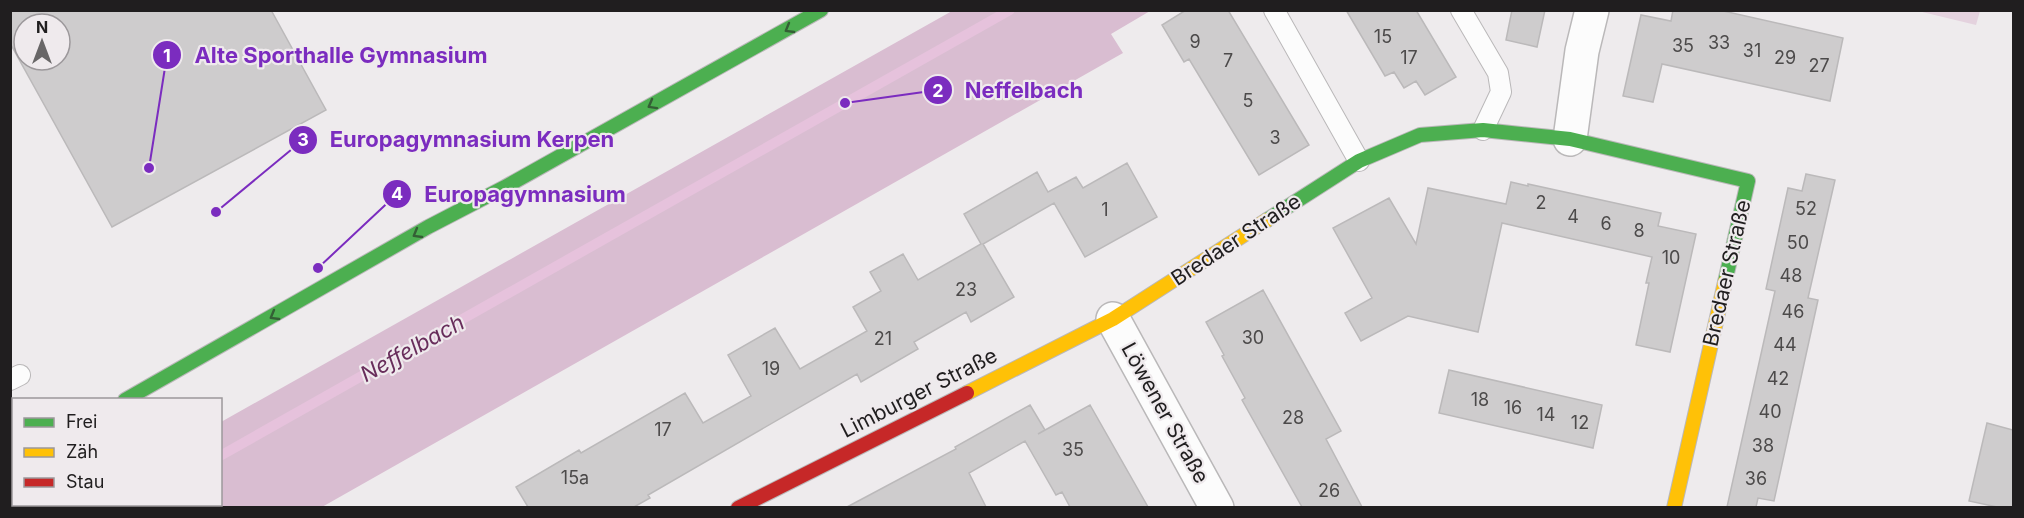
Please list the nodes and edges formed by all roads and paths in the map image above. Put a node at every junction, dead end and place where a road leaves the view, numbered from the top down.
1 (821, 10) edge
2 (1274, 10) edge
3 (1461, 10) edge
4 (1592, 10) edge
5 (1483, 130) junction
6 (1570, 139) junction
7 (1359, 161) junction
8 (1113, 319) junction
9 (127, 398) edge
10 (742, 507) edge
11 (1217, 507) edge
12 (1674, 507) edge

1 -> 9 street
2 - 7 lane
3 - 5 lane
4 - 6 street
5 - 6 street, Bredaer Straße
5 - 7 street, Bredaer Straße
6 - 12 street, Bredaer Straße
7 - 8 street, Bredaer Straße
8 - 10 street, Limburger Straße
8 - 11 street, Löwener Straße

